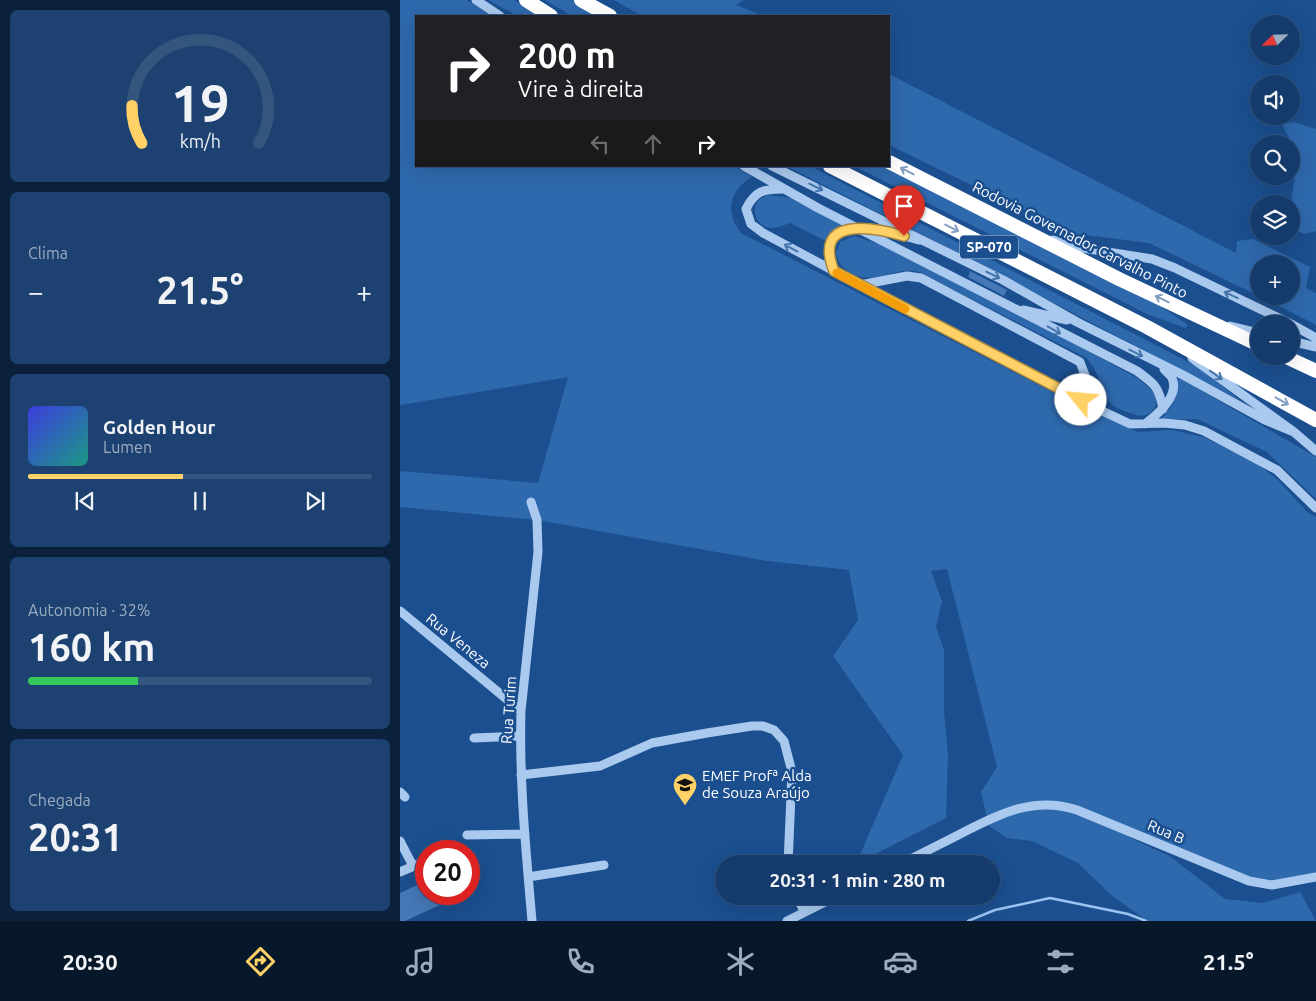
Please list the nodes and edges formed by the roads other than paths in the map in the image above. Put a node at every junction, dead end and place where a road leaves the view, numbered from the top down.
1 (476, 0) edge
2 (526, 0) edge
3 (581, 0) edge
4 (498, 15) edge
5 (549, 15) edge
6 (608, 15) edge
7 (890, 162) edge
8 (746, 167) edge
9 (774, 167) edge
10 (832, 167) edge
11 (784, 189) junction
12 (855, 227) junction
13 (1033, 234) junction
14 (919, 240) junction
15 (834, 271) junction
16 (860, 285) junction
17 (1013, 308) junction
18 (1272, 315) edge
19 (1206, 321) junction
20 (1077, 322) junction
21 (1147, 327) junction
22 (1300, 329) edge
23 (1250, 331) edge
24 (1316, 338) edge
25 (1250, 341) edge
26 (1300, 344) edge
27 (1316, 348) edge
28 (1300, 364) edge
29 (1160, 365) junction
30 (1316, 371) edge
31 (1098, 409) junction
32 (1163, 409) junction
33 (1316, 420) edge
34 (1145, 424) junction
35 (1294, 432) junction
36 (1316, 451) edge
37 (530, 502) dead end
38 (1316, 508) edge
39 (400, 611) edge
40 (521, 711) junction
41 (520, 736) junction
42 (474, 738) dead end
43 (521, 775) junction
44 (525, 834) junction
45 (467, 835) dead end
46 (400, 841) edge
47 (788, 855) edge
48 (920, 855) edge
49 (604, 865) dead end
50 (400, 872) edge
51 (528, 877) junction
52 (1316, 878) edge
53 (801, 905) edge
54 (818, 905) edge
55 (804, 912) junction
56 (532, 921) edge
57 (787, 921) edge

1 - 4 street
2 - 5 highway
3 - 6 highway
13 -> 7 highway, Rodovia Governador Carvalho Pinto / SP-070
8 - 11 street
9 -> 14 street
10 -> 21 highway, SP-070
11 - 12 street
15 -> 11 street
12 - 14 street
12 - 15 street
12 - 17 street
18 -> 13 street
19 -> 13 highway, Rodovia Governador Carvalho Pinto / SP-070
14 -> 20 street
15 - 16 street
16 - 31 street
16 - 31 street
17 - 20 street
17 -> 32 street
19 - 23 street
19 - 25 highway, Rodovia Governador Carvalho Pinto / SP-070
20 -> 29 street
21 -> 33 highway, SP-070
21 -> 35 street
22 - 24 street
26 - 27 street
28 - 30 highway
29 - 32 street
29 - 35 street
31 - 34 street
32 - 34 street
34 - 38 street
35 - 36 street
37 - 40 street, Rua Turim
39 - 40 street, Rua Veneza
40 - 41 street, Rua Turim
41 - 42 street
41 - 43 street, Rua Turim
43 - 44 street, Rua Turim
43 - 47 street
44 - 45 street
44 - 51 street, Rua Turim
46 - 50 street
48 - 52 street, Rua B
49 - 51 street
51 - 56 street, Rua Turim
53 - 55 street
54 - 55 street
55 - 57 street

